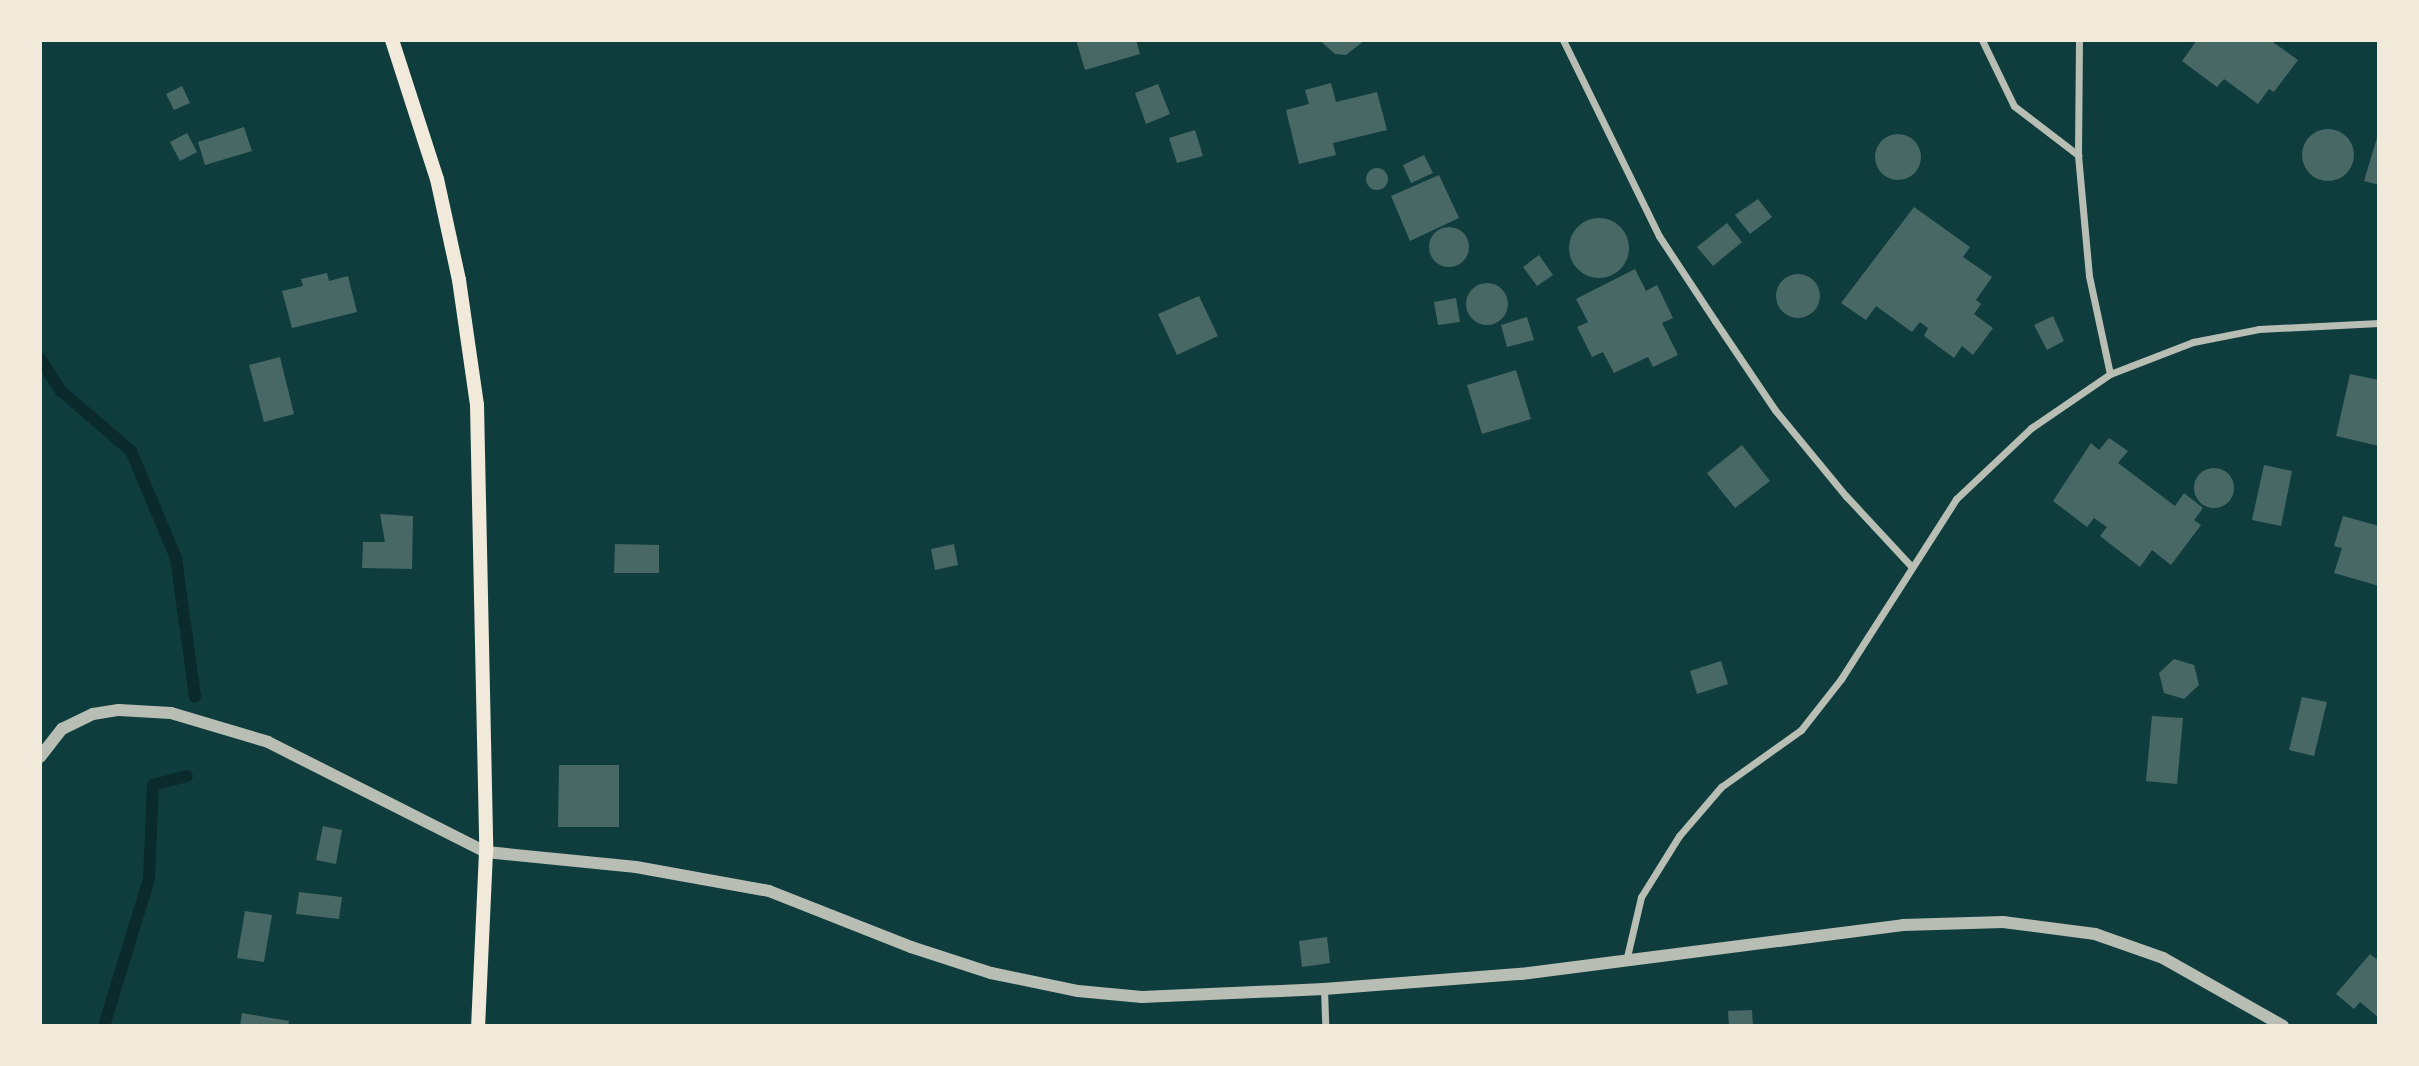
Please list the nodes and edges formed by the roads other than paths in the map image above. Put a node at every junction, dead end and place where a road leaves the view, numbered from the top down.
1 (392, 40) edge
2 (1563, 40) edge
3 (1982, 40) edge
4 (2079, 40) edge
5 (2078, 155) junction
6 (2379, 323) edge
7 (2110, 374) junction
8 (1912, 567) junction
9 (40, 757) edge
10 (486, 852) junction
11 (1626, 961) junction
12 (1324, 989) junction
13 (478, 1026) edge
14 (1325, 1026) edge
15 (2283, 1026) edge

1 - 10 main road
2 - 8 street
3 - 5 street
4 - 5 street
5 - 7 street
6 - 7 street
7 - 8 street
8 - 11 street
9 - 10 street
10 - 12 street
10 - 13 main road
11 - 12 street
11 - 15 street
12 - 14 street

